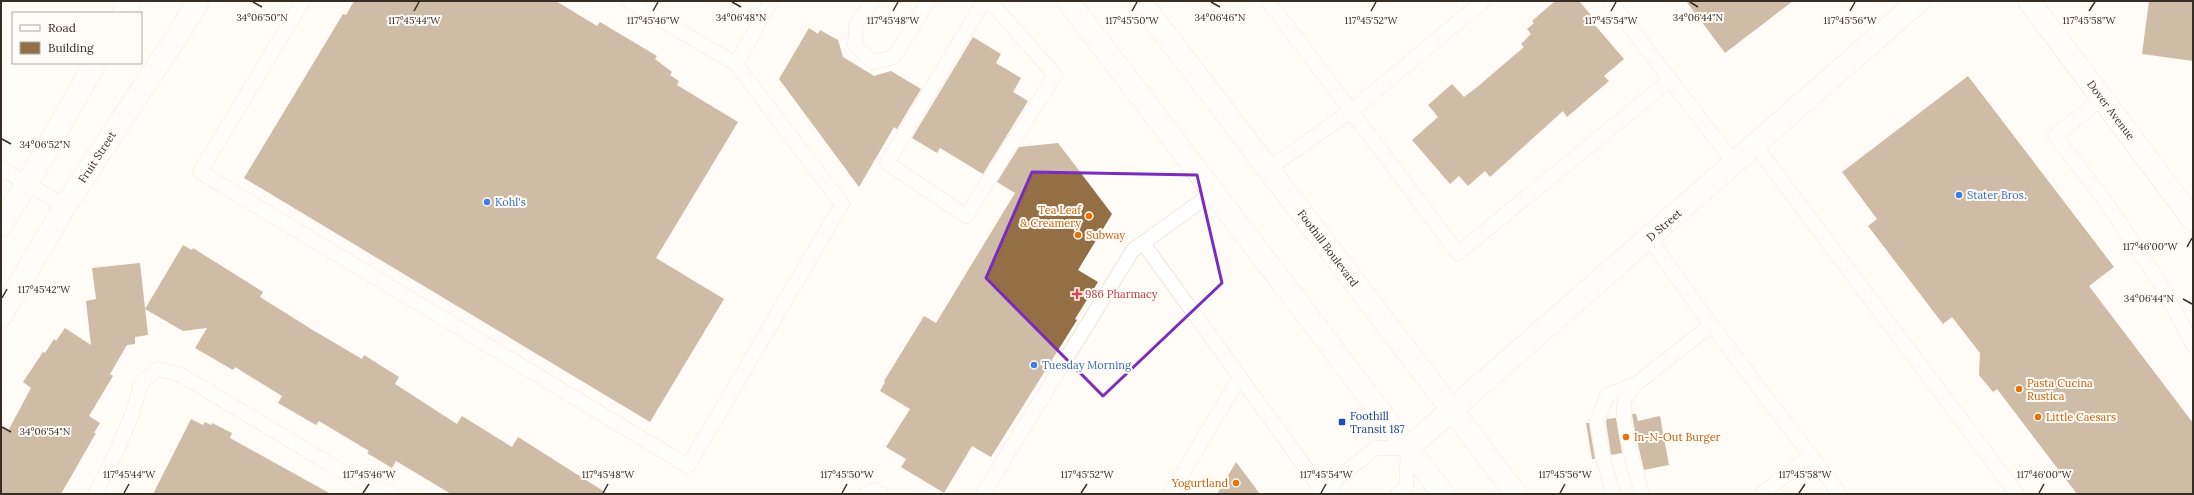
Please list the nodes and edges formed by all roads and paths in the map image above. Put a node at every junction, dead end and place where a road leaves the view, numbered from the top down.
1 (130, 1) edge
2 (198, 1) edge
3 (303, 1) edge
4 (628, 1) edge
5 (771, 1) edge
6 (872, 1) edge
7 (928, 1) edge
8 (985, 1) edge
9 (1068, 1) edge
10 (1140, 1) edge
11 (1268, 1) edge
12 (1483, 1) edge
13 (1610, 1) edge
14 (1919, 1) edge
15 (2029, 1) edge
16 (1000, 5) edge
17 (124, 12) edge
18 (94, 64) edge
19 (736, 64) junction
20 (1670, 80) junction
21 (2102, 98) junction
22 (1351, 111) junction
23 (1755, 145) junction
24 (1734, 163) junction
25 (1, 168) edge
26 (1268, 169) junction
27 (27, 184) junction
28 (1214, 192) junction
29 (65, 206) junction
30 (2193, 220) edge
31 (1, 225) edge
32 (1649, 238) junction
33 (1143, 244) junction
34 (1, 316) edge
35 (1711, 325) junction
36 (2193, 345) edge
37 (1240, 377) junction
38 (1636, 384) junction
39 (1452, 411) junction
40 (1408, 448) junction
41 (1811, 456) junction
42 (95, 494) edge
43 (392, 494) edge
44 (866, 494) edge
45 (882, 494) edge
46 (982, 494) edge
47 (1170, 494) edge
48 (1321, 494) edge
49 (1332, 494) edge
50 (1398, 494) edge
51 (1443, 494) edge
52 (1516, 494) edge
53 (1613, 494) edge
54 (1642, 494) edge
55 (1761, 494) edge
56 (1840, 494) edge
57 (2017, 494) edge

1 - 17 main road
2 - 29 main road, Fruit Street
3 - 19 lane
4 - 19 lane
5 - 19 lane
6 - 7 lane
8 - 16 lane
8 - 16 lane
9 - 28 main road
10 - 26 main road, Foothill Boulevard
11 - 22 lane
12 - 22 lane
13 - 20 lane
14 - 23 main road, D Street
15 - 21 main road, Dover Avenue
18 - 27 main road
20 - 22 lane
20 - 24 lane
21 - 30 main road, Dover Avenue
21 - 36 lane
22 - 26 lane
23 - 24 main road, D Street
23 - 57 lane
24 - 32 main road, D Street
25 - 27 lane
26 - 39 main road, Foothill Boulevard
27 - 29 lane
27 - 31 main road
28 - 33 lane
28 - 40 main road
29 - 34 main road, Fruit Street
32 - 35 lane
32 - 39 main road, D Street
33 - 37 lane
33 - 46 lane
35 - 38 lane
35 - 41 lane
37 - 47 lane
37 - 48 lane
38 - 53 lane
38 - 54 lane
39 - 40 main road, D Street
39 - 52 main road, Foothill Boulevard
40 - 49 lane
40 - 50 lane
40 - 51 main road
41 - 55 lane
41 - 56 lane
42 - 43 lane
44 - 45 lane

